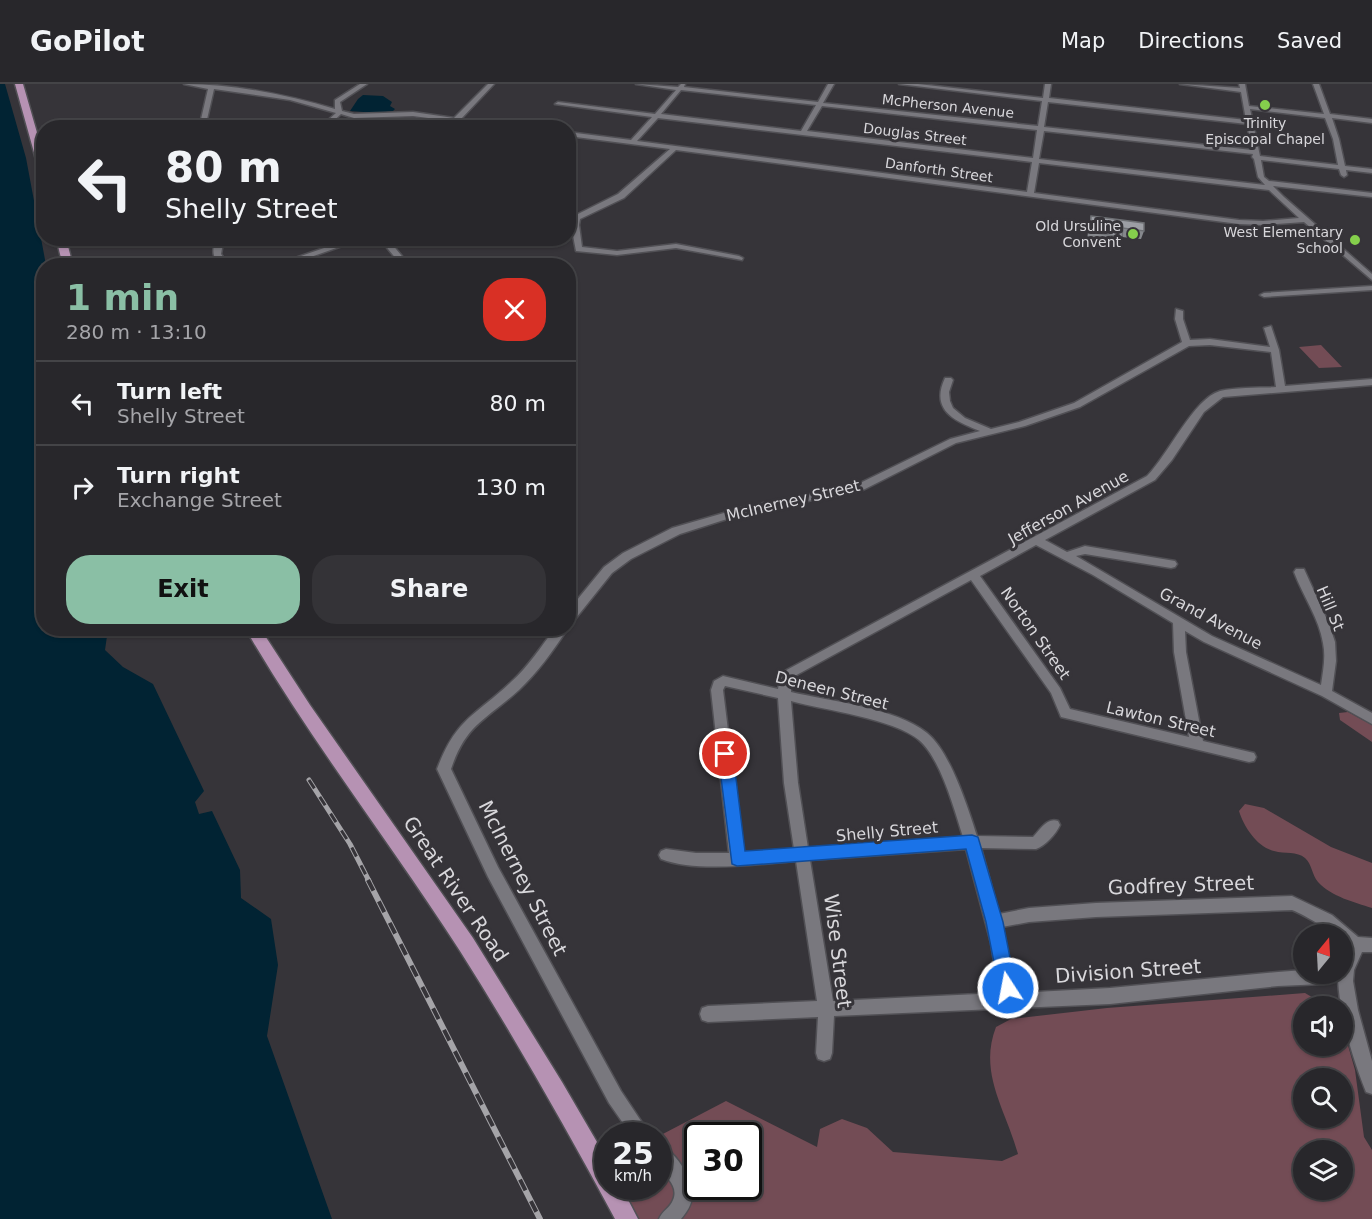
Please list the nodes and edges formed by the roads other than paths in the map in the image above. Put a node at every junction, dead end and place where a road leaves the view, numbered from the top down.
1 (19, 84) edge
2 (187, 84) edge
3 (261, 84) edge
4 (364, 84) edge
5 (491, 84) edge
6 (639, 84) edge
7 (831, 84) edge
8 (902, 84) edge
9 (931, 84) edge
10 (1048, 84) edge
11 (1183, 84) edge
12 (1316, 84) edge
13 (682, 86) edge
14 (1242, 87) edge
15 (211, 88) junction
16 (247, 92) junction
17 (1046, 98) junction
18 (337, 101) junction
19 (558, 104) dead end
20 (819, 104) junction
21 (323, 107) junction
22 (1246, 107) junction
23 (339, 113) junction
24 (656, 116) junction
25 (1326, 116) junction
26 (204, 120) edge
27 (331, 120) edge
28 (457, 120) joint
29 (1248, 120) junction
30 (1372, 121) edge
31 (1041, 129) junction
32 (803, 133) junction
33 (576, 135) edge
34 (632, 143) junction
35 (36, 145) edge
36 (675, 148) junction
37 (1255, 155) junction
38 (1036, 160) junction
39 (1343, 167) junction
40 (1372, 171) edge
41 (1344, 176) dead end
42 (1267, 185) junction
43 (1030, 195) junction
44 (1372, 195) edge
45 (1306, 220) junction
46 (576, 223) edge
47 (576, 231) edge
48 (337, 246) edge
49 (391, 246) edge
50 (301, 258) edge
51 (400, 258) edge
52 (739, 258) dead end
53 (1372, 278) edge
54 (1372, 288) edge
55 (1264, 295) dead end
56 (1179, 311) dead end
57 (1268, 328) dead end
58 (1186, 343) junction
59 (1275, 350) junction
60 (948, 380) dead end
61 (1372, 382) edge
62 (1281, 389) junction
63 (990, 432) junction
64 (1038, 541) junction
65 (1067, 556) junction
66 (1171, 564) dead end
67 (1300, 572) dead end
68 (974, 576) junction
69 (576, 610) edge
70 (1179, 622) junction
71 (257, 636) edge
72 (556, 636) edge
73 (1326, 693) junction
74 (783, 695) junction
75 (1065, 713) joint
76 (1370, 715) edge
77 (1197, 745) junction
78 (1249, 757) dead end
79 (1053, 825) dead end
80 (972, 842) junction
81 (666, 855) dead end
82 (804, 855) junction
83 (737, 859) junction
84 (995, 922) junction
85 (1355, 944) junction
86 (1372, 945) edge
87 (1353, 956) edge
88 (1293, 978) edge
89 (1346, 984) edge
90 (1008, 999) junction
91 (826, 1007) junction
92 (708, 1014) dead end
93 (824, 1053) dead end
94 (1372, 1086) edge
95 (633, 1122) edge
96 (594, 1160) edge
97 (672, 1167) edge
98 (616, 1200) edge
99 (627, 1219) edge
100 (668, 1219) edge

1 - 35 main road
2 - 15 street
3 - 16 street
4 - 18 street
5 - 28 street
6 - 13 street, McPherson Avenue
7 - 20 street
8 - 17 street
9 - 17 street
10 - 17 street
11 - 14 street
12 - 25 street
13 - 20 street, McPherson Avenue
13 - 24 street
14 - 22 street
15 - 16 street
15 - 26 street
16 - 21 street
17 - 29 street
17 - 31 street
18 - 21 street
18 - 23 street
19 - 24 street, Douglas Street
20 - 31 street, McPherson Avenue
20 - 32 street
21 - 23 street
22 - 25 street
22 - 29 street
23 - 27 street
23 - 28 street
24 - 32 street, Douglas Street
24 - 34 street
25 - 30 street
25 - 39 street
29 - 37 street
31 - 37 street, McPherson Avenue
31 - 38 street
32 - 38 street, Douglas Street
33 - 34 street, Danforth Street
34 - 36 street, Danforth Street
36 - 43 street, Danforth Street
36 - 46 street
37 - 39 street, McPherson Avenue
37 - 42 street
38 - 42 street, Douglas Street
38 - 43 street
39 - 40 street, McPherson Avenue
39 - 41 street
42 - 44 street, Douglas Street
42 - 45 street
43 - 45 street, Danforth Street
45 - 53 street
47 - 52 street
48 - 50 street
49 - 51 street
54 - 55 street
56 - 58 street
57 - 59 street
58 - 59 street, McInerney Street
58 - 63 street, McInerney Street
59 - 62 street
60 - 63 street
61 - 62 street, Jefferson Avenue
62 - 64 street, Jefferson Avenue
63 - 69 street, McInerney Street
64 - 65 street, Grand Avenue
64 - 68 street, Jefferson Avenue
65 - 66 street
65 - 70 street, Grand Avenue
67 - 73 street, Hill St
68 - 74 street, Jefferson Avenue
68 - 75 street, Norton Street
70 - 73 street, Grand Avenue
70 - 77 street
71 - 96 main road, Great River Road
72 - 95 street, McInerney Street
73 - 76 street, Grand Avenue
74 - 80 street, Deneen Street
74 - 82 street, Wise Street
74 - 83 street, Deneen Street
75 - 77 street, Lawton Street
77 - 78 street, Lawton Street
79 - 80 street, Shelly Street
80 - 82 street, Shelly Street
80 - 84 street
81 - 83 street, Shelly Street
82 - 83 street, Shelly Street
82 - 91 street, Wise Street
84 - 85 street, Godfrey Street
84 - 90 street
85 - 86 street
85 - 87 street
88 - 90 street, Division Street
89 - 94 street
90 - 91 street, Division Street
91 - 92 street, Division Street
91 - 93 street, Wise Street
97 - 100 street
98 - 99 main road, Great River Road

